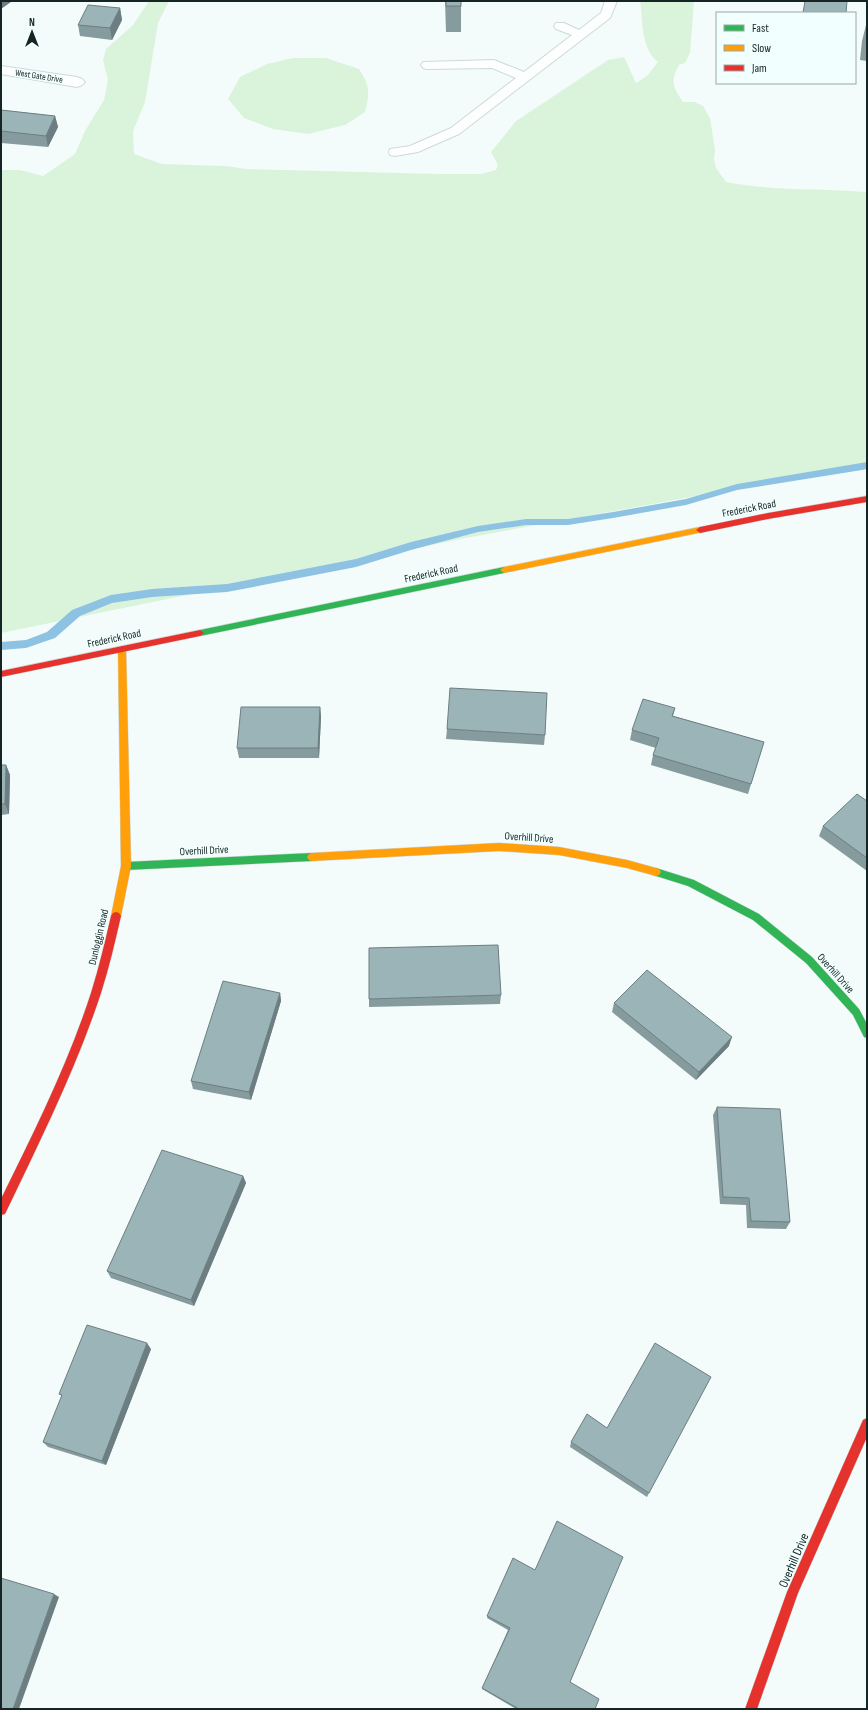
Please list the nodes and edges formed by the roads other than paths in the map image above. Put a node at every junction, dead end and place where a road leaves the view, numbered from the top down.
1 (611, 1) edge
2 (560, 26) dead end
3 (581, 35) junction
4 (427, 65) dead end
5 (1, 70) edge
6 (525, 77) junction
7 (77, 82) dead end
8 (395, 152) dead end
9 (867, 499) edge
10 (122, 649) junction
11 (1, 674) edge
12 (126, 866) junction
13 (867, 1034) edge
14 (1, 1210) edge
15 (867, 1424) edge
16 (751, 1709) edge

1 - 3 lane
2 - 3 lane
3 - 6 lane
4 - 6 lane
5 - 7 street, West Gate Drive
6 - 8 lane
9 - 10 street, Frederick Road
10 - 11 street, Frederick Road
10 - 12 street, Dunloggin Road
12 - 13 street, Overhill Drive
12 - 14 street, Dunloggin Road
15 - 16 street, Overhill Drive

